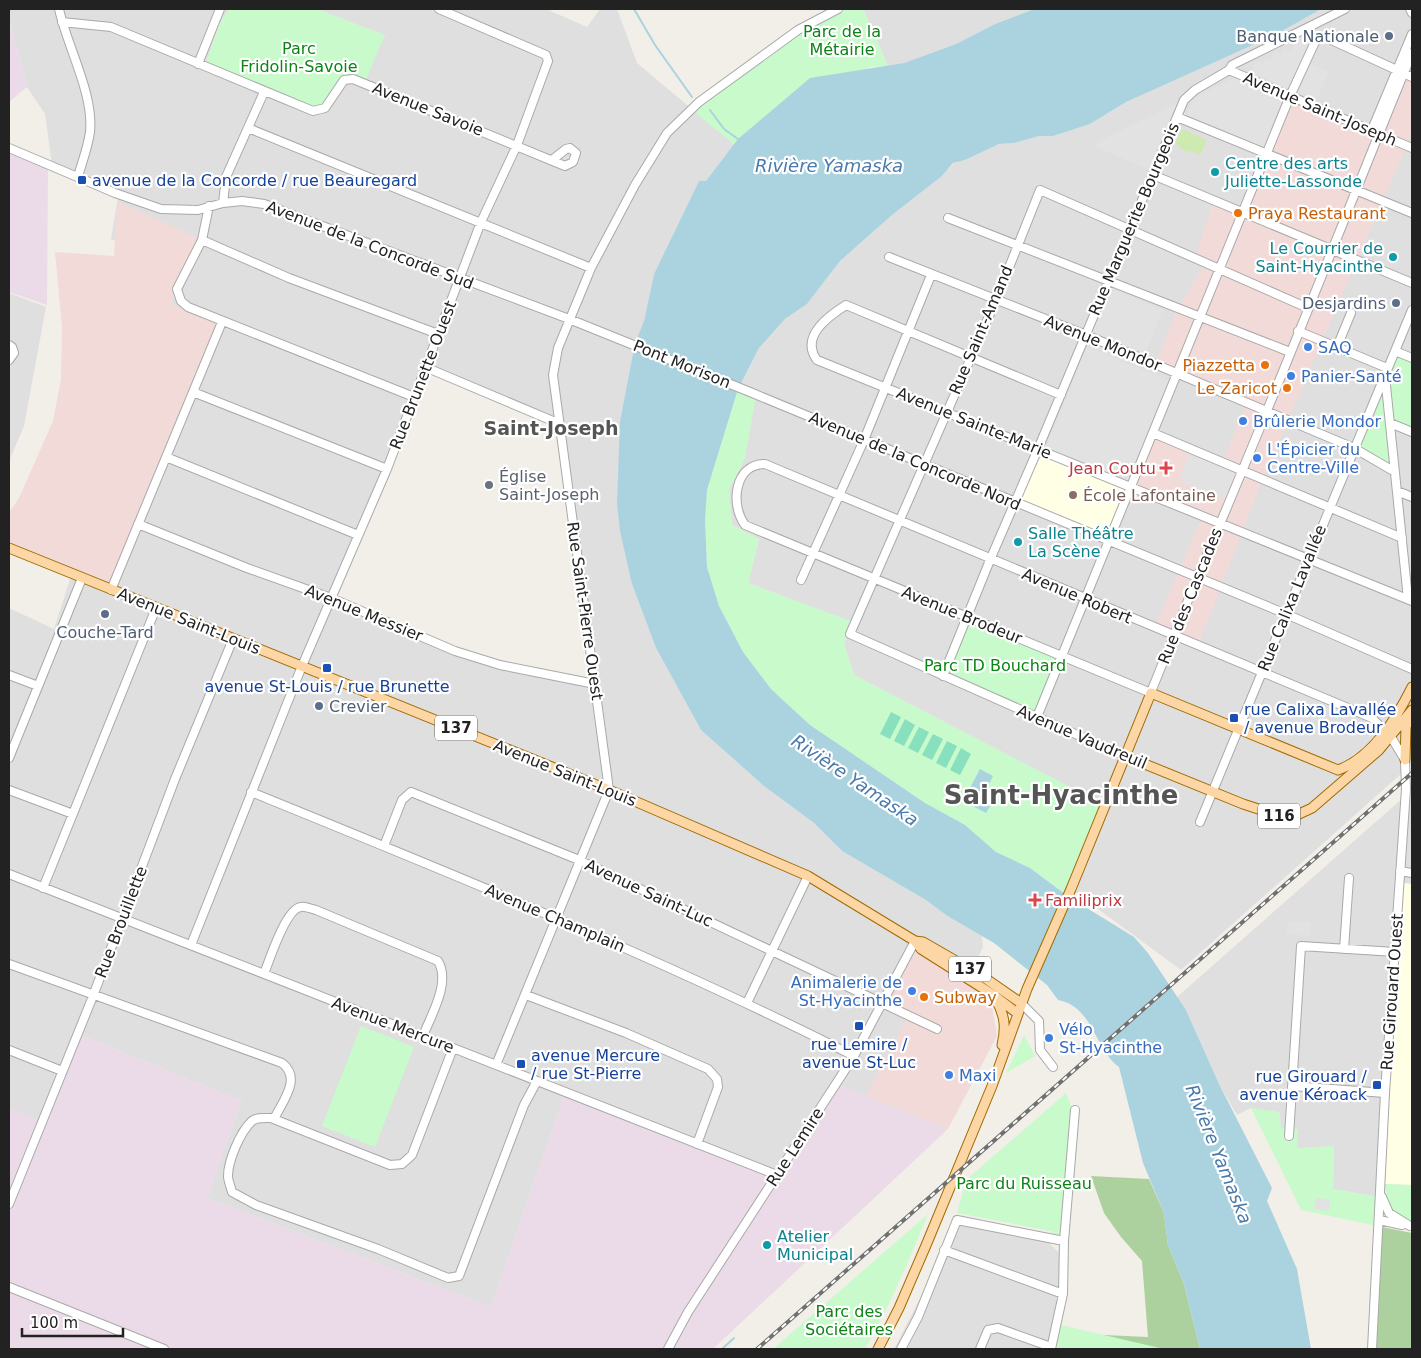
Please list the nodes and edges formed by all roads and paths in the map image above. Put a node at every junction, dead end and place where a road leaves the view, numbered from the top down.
1 (59, 9) edge
2 (220, 9) edge
3 (439, 9) edge
4 (838, 9) edge
5 (1345, 9) edge
6 (1410, 9) edge
7 (1412, 13) edge
8 (62, 22) junction
9 (1412, 34) edge
10 (1412, 54) edge
11 (198, 64) junction
12 (1228, 70) junction
13 (1401, 72) junction
14 (1412, 77) edge
15 (264, 92) junction
16 (1290, 96) junction
17 (1177, 117) junction
18 (248, 128) junction
19 (1375, 133) junction
20 (517, 145) junction
21 (9, 148) edge
22 (1412, 148) edge
23 (1267, 153) junction
24 (552, 160) dead end
25 (1152, 175) junction
26 (78, 176) junction
27 (1356, 189) junction
28 (223, 203) junction
29 (209, 206) junction
30 (1243, 212) junction
31 (1412, 213) edge
32 (948, 218) dead end
33 (481, 222) junction
34 (1129, 229) junction
35 (202, 240) junction
36 (1016, 245) junction
37 (1332, 248) junction
38 (890, 257) dead end
39 (591, 268) junction
40 (1220, 269) junction
41 (931, 275) junction
42 (459, 279) junction
43 (1110, 280) junction
44 (1412, 282) edge
45 (996, 300) junction
46 (1308, 308) junction
47 (1412, 310) edge
48 (1351, 313) dead end
49 (1200, 318) junction
50 (568, 319) junction
51 (222, 322) junction
52 (908, 331) junction
53 (1298, 331) junction
54 (438, 334) junction
55 (1086, 335) junction
56 (614, 337) joint
57 (9, 346) edge
58 (1337, 347) junction
59 (1395, 351) junction
60 (1290, 352) junction
61 (970, 357) junction
62 (1412, 358) edge
63 (9, 360) edge
64 (424, 367) junction
65 (1386, 371) junction
66 (1177, 374) junction
67 (885, 388) junction
68 (193, 392) junction
69 (750, 392) joint
70 (1061, 394) junction
71 (414, 397) junction
72 (1266, 411) junction
73 (946, 412) junction
74 (1390, 423) junction
75 (560, 424) junction
76 (1412, 432) edge
77 (1153, 433) junction
78 (864, 440) junction
79 (1354, 448) junction
80 (1038, 449) junction
81 (166, 457) junction
82 (765, 464) joint
83 (923, 465) junction
84 (387, 469) junction
85 (1242, 469) junction
86 (1395, 472) junction
87 (1131, 486) junction
88 (1397, 491) junction
89 (839, 495) junction
90 (1412, 497) edge
91 (1015, 503) junction
92 (1330, 506) junction
93 (899, 520) junction
94 (1220, 522) junction
95 (138, 524) junction
96 (358, 535) junction
97 (1402, 538) junction
98 (1108, 542) junction
99 (9, 548) edge
100 (813, 554) junction
101 (1309, 558) junction
102 (990, 560) junction
103 (82, 578) junction
104 (1197, 578) junction
105 (874, 579) junction
106 (801, 580) dead end
107 (111, 590) junction
108 (331, 598) junction
109 (1085, 599) junction
110 (1410, 600) edge
111 (156, 608) junction
112 (1286, 614) junction
113 (968, 618) junction
114 (850, 634) joint
115 (1174, 636) junction
116 (233, 639) junction
117 (1062, 656) junction
118 (302, 666) junction
119 (1412, 669) edge
120 (1262, 673) junction
121 (9, 675) edge
122 (943, 676) junction
123 (595, 684) junction
124 (38, 686) junction
125 (1412, 686) edge
126 (1150, 693) junction
127 (1412, 710) edge
128 (1037, 717) junction
129 (1238, 729) junction
130 (1388, 734) junction
131 (1125, 756) junction
132 (9, 758) edge
133 (1404, 760) junction
134 (1338, 770) junction
135 (1340, 784) junction
136 (9, 790) edge
137 (609, 790) junction
138 (1213, 791) junction
139 (251, 792) junction
140 (73, 814) junction
141 (1200, 822) dead end
142 (384, 846) junction
143 (579, 860) junction
144 (1400, 871) junction
145 (1412, 873) edge
146 (9, 874) edge
147 (808, 876) junction
148 (1350, 878) dead end
149 (43, 888) junction
150 (556, 916) junction
151 (122, 919) junction
152 (915, 941) junction
153 (191, 945) junction
154 (1344, 949) junction
155 (772, 950) junction
156 (1395, 952) junction
157 (9, 964) edge
158 (264, 974) junction
159 (992, 994) junction
160 (526, 995) junction
161 (93, 996) junction
162 (748, 1003) junction
163 (1021, 1003) junction
164 (882, 1004) junction
165 (1017, 1014) junction
166 (937, 1029) dead end
167 (423, 1036) junction
168 (453, 1048) junction
169 (9, 1050) edge
170 (854, 1056) junction
171 (496, 1065) junction
172 (1052, 1067) dead end
173 (62, 1071) junction
174 (537, 1081) junction
175 (992, 1086) junction
176 (1292, 1086) junction
177 (1385, 1093) junction
178 (1075, 1110) dead end
179 (274, 1119) junction
180 (1289, 1136) dead end
181 (697, 1144) junction
182 (777, 1175) junction
183 (1381, 1193) junction
184 (9, 1204) edge
185 (1379, 1220) junction
186 (1411, 1227) edge
187 (1064, 1242) junction
188 (944, 1250) junction
189 (9, 1287) edge
190 (1062, 1294) junction
191 (1051, 1348) edge
192 (164, 1349) edge
193 (668, 1349) edge
194 (878, 1349) edge
195 (901, 1349) edge
196 (980, 1349) edge
197 (1372, 1349) edge

1 - 8 street
2 - 11 street
3 - 20 street, Rue Brunette Ouest
4 - 39 street, Rue Saint-Pierre Ouest
5 - 12 street, Rue Marguerite Bourgeois
6 - 7 street
8 - 11 street, Avenue Savoie
8 - 26 street
9 - 13 street, Rue des Cascades
10 - 13 street, Rue des Cascades
11 - 15 street, Avenue Savoie
12 - 16 street, Avenue Saint-Joseph
12 - 17 street, Rue Marguerite Bourgeois
13 - 14 street
13 - 16 street
13 - 19 street, Rue des Cascades
13 - 19 street, Rue des Cascades
15 - 18 street
15 - 20 street, Avenue Savoie
16 - 19 street, Avenue Saint-Joseph
16 - 23 street
17 - 23 street
17 - 25 street, Rue Marguerite Bourgeois
18 - 28 street
18 - 33 street
19 - 22 street, Avenue Saint-Joseph
19 - 27 street, Rue des Cascades
20 - 24 street, Avenue Savoie
20 - 33 street, Rue Brunette Ouest
21 - 26 street, Avenue de la Concorde Sud
23 - 27 street
23 - 30 street
25 - 30 street
25 - 34 street, Rue Marguerite Bourgeois
26 - 29 street, Avenue de la Concorde Sud
27 - 31 street
27 - 37 street, Rue des Cascades
28 - 29 street, Avenue de la Concorde Sud
28 - 42 street, Avenue de la Concorde Sud
29 - 35 street
30 - 37 street
30 - 40 street
32 - 36 street
33 - 39 street
33 - 42 street, Rue Brunette Ouest
34 - 36 street, Rue Saint-Amand
34 - 40 street
34 - 43 street, Rue Marguerite Bourgeois
35 - 51 street
35 - 54 street
36 - 43 street
36 - 45 street, Rue Saint-Amand
37 - 44 street
37 - 46 street, Rue des Cascades
38 - 41 street, Avenue Mondor
39 - 50 street, Rue Saint-Pierre Ouest
40 - 46 street
40 - 49 street
41 - 45 street, Avenue Mondor
41 - 52 street
42 - 50 street, Avenue de la Concorde Sud
42 - 54 street, Rue Brunette Ouest
43 - 49 street
43 - 55 street, Rue Marguerite Bourgeois
45 - 55 street, Avenue Mondor
45 - 61 street, Rue Saint-Amand
46 - 53 street, Rue des Cascades
47 - 59 street
48 - 58 street
49 - 60 street
49 - 66 street
50 - 56 street, Avenue de la Concorde Sud
50 - 75 street, Rue Saint-Pierre Ouest
51 - 68 street
51 - 71 street
52 - 61 street
52 - 67 street
52 - 67 street, Avenue Sainte-Marie
53 - 58 street
53 - 60 street, Rue des Cascades
54 - 64 street, Rue Brunette Ouest
55 - 66 street, Avenue Mondor
55 - 70 street, Rue Marguerite Bourgeois
56 - 69 street, Pont Morison
57 - 63 street
58 - 65 street
59 - 62 street
59 - 65 street
60 - 72 street, Rue des Cascades
61 - 70 street
61 - 73 street, Rue Saint-Amand
64 - 71 street, Rue Brunette Ouest
64 - 75 street
65 - 74 street
65 - 79 street, Rue Calixa Lavallée
66 - 72 street, Avenue Mondor
66 - 77 street
67 - 73 street, Avenue Sainte-Marie
67 - 78 street
68 - 81 street
68 - 84 street
69 - 78 street, Avenue de la Concorde Nord
70 - 80 street, Rue Marguerite Bourgeois
71 - 84 street, Rue Brunette Ouest
72 - 79 street, Avenue Mondor
72 - 85 street, Rue des Cascades
73 - 80 street, Avenue Sainte-Marie
73 - 83 street, Rue Saint-Amand
74 - 76 street
74 - 86 street
75 - 123 street, Rue Saint-Pierre Ouest
77 - 85 street
77 - 87 street
78 - 83 street, Avenue de la Concorde Nord
78 - 89 street
79 - 86 street, Avenue Mondor
79 - 92 street, Rue Calixa Lavallée
80 - 87 street, Avenue Sainte-Marie
80 - 91 street, Rue Marguerite Bourgeois
81 - 95 street
81 - 96 street
82 - 89 street, Avenue Robert
82 - 100 street, Avenue Brodeur
83 - 91 street, Avenue de la Concorde Nord
83 - 93 street, Rue Saint-Amand
84 - 96 street, Rue Brunette Ouest
85 - 92 street
85 - 94 street, Rue des Cascades
86 - 88 street
87 - 94 street, Avenue Sainte-Marie
87 - 98 street
88 - 90 street
88 - 97 street
89 - 93 street, Avenue Robert
89 - 100 street
91 - 98 street, Avenue de la Concorde Nord
91 - 102 street, Rue Marguerite Bourgeois
92 - 97 street
92 - 101 street, Rue Calixa Lavallée
93 - 102 street, Avenue Robert
93 - 105 street, Rue Saint-Amand
94 - 101 street, Avenue Sainte-Marie
94 - 104 street, Rue des Cascades
95 - 107 street
95 - 108 street, Avenue Messier
96 - 108 street, Rue Brunette Ouest
97 - 110 street
98 - 104 street, Avenue de la Concorde Nord
98 - 109 street
99 - 103 main road, Avenue Saint-Louis / 137
100 - 105 street, Avenue Brodeur
100 - 106 street
101 - 110 street, Avenue Sainte-Marie
101 - 112 street, Rue Calixa Lavallée
102 - 109 street, Avenue Robert
102 - 113 street, Rue Marguerite Bourgeois
103 - 107 main road, Avenue Saint-Louis / 137
103 - 124 street
104 - 112 street, Avenue de la Concorde Nord
104 - 115 street, Rue des Cascades
105 - 113 street, Avenue Brodeur
105 - 114 street, Rue Saint-Amand
107 - 111 main road, Avenue Saint-Louis / 137
108 - 118 street, Rue Brunette Ouest
108 - 123 street, Avenue Messier
109 - 115 street, Avenue Robert
109 - 117 street
111 - 116 main road, Avenue Saint-Louis / 137
111 - 140 street
112 - 119 street, Avenue de la Concorde Nord
112 - 120 street, Rue Calixa Lavallée
113 - 117 street, Avenue Brodeur
113 - 122 street, Rue Marguerite Bourgeois
114 - 122 street, Avenue Vaudreuil
115 - 120 street, Avenue Robert
115 - 126 street, Rue des Cascades
116 - 118 main road, Avenue Saint-Louis / 137
116 - 151 street, Rue Brouillette
117 - 126 street, Avenue Brodeur
117 - 128 street
118 - 137 main road, Avenue Saint-Louis / 137
118 - 139 street, Rue Brunette Ouest
120 - 129 street, Rue Calixa Lavallée
120 - 130 street, Avenue Robert
121 - 124 street
122 - 128 street, Avenue Vaudreuil
123 - 137 street, Rue Saint-Pierre Ouest
124 - 132 street
125 - 130 main road, 116
126 - 129 main road, Avenue Brodeur
126 - 131 main road, Rue des Cascades
127 - 130 main road, 116
127 - 133 main road
128 - 131 street, Avenue Vaudreuil
129 - 134 main road, Avenue Brodeur
129 - 138 street, Rue Calixa Lavallée
130 - 133 street
130 - 134 main road, 116
130 - 135 main road, 116
131 - 138 main road, Avenue Vaudreuil / 116
131 - 163 main road, Rue des Cascades
133 - 144 street, Rue Girouard Ouest
134 - 135 main road
135 - 138 main road, Avenue Vaudreuil / 116
136 - 140 street
137 - 143 street
137 - 147 main road, Avenue Saint-Louis / 137
138 - 141 street, Rue Calixa Lavallée
139 - 142 street, Avenue Champlain
139 - 153 street, Rue Brunette Ouest
140 - 149 street
142 - 143 street, Avenue Saint-Luc
142 - 150 street, Avenue Champlain
143 - 150 street
143 - 155 street, Avenue Saint-Luc
144 - 145 street
144 - 156 street, Rue Girouard Ouest
146 - 149 street, Avenue Mercure
147 - 152 main road, Avenue Saint-Louis / 137
147 - 155 street
148 - 154 street
149 - 151 street, Avenue Mercure
150 - 160 street
150 - 162 street, Avenue Champlain
151 - 153 street, Avenue Mercure
151 - 161 street, Rue Brouillette
152 - 159 main road, Avenue Saint-Louis / 137
152 - 163 main road, Avenue Saint-Louis / 137
152 - 164 street, Rue Lemire
153 - 158 street, Avenue Mercure
154 - 156 street
154 - 176 street
155 - 162 street
155 - 164 street, Avenue Saint-Luc
156 - 177 street, Rue Girouard Ouest
157 - 161 street
158 - 167 street, Avenue Mercure
158 - 167 street
159 - 165 main road, Avenue Saint-Louis / 137
159 - 175 main road
160 - 171 street
160 - 181 street
161 - 173 street, Rue Brouillette
161 - 179 street
162 - 170 street, Avenue Champlain
163 - 165 main road, Rue des Cascades
163 - 172 street, Avenue Saint-Louis
164 - 166 street, Avenue Saint-Luc
164 - 170 street, Rue Lemire
165 - 175 main road, Rue des Cascades
167 - 168 street, Avenue Mercure
168 - 171 street, Avenue Mercure
168 - 179 street
169 - 173 street
170 - 182 street, Rue Lemire
171 - 174 street, Avenue Mercure
173 - 184 street, Rue Brouillette
174 - 179 street
174 - 181 street, Avenue Mercure
175 - 194 main road
176 - 177 street
176 - 180 street
177 - 183 street, Rue Girouard Ouest
178 - 187 street
181 - 182 street, Avenue Mercure
182 - 193 street, Rue Lemire
183 - 185 street, Rue Girouard Ouest
183 - 186 street
185 - 186 street
185 - 197 street, Rue Girouard Ouest
187 - 188 street
187 - 190 street
188 - 190 street
188 - 195 street
189 - 192 street
190 - 191 street
191 - 196 street

